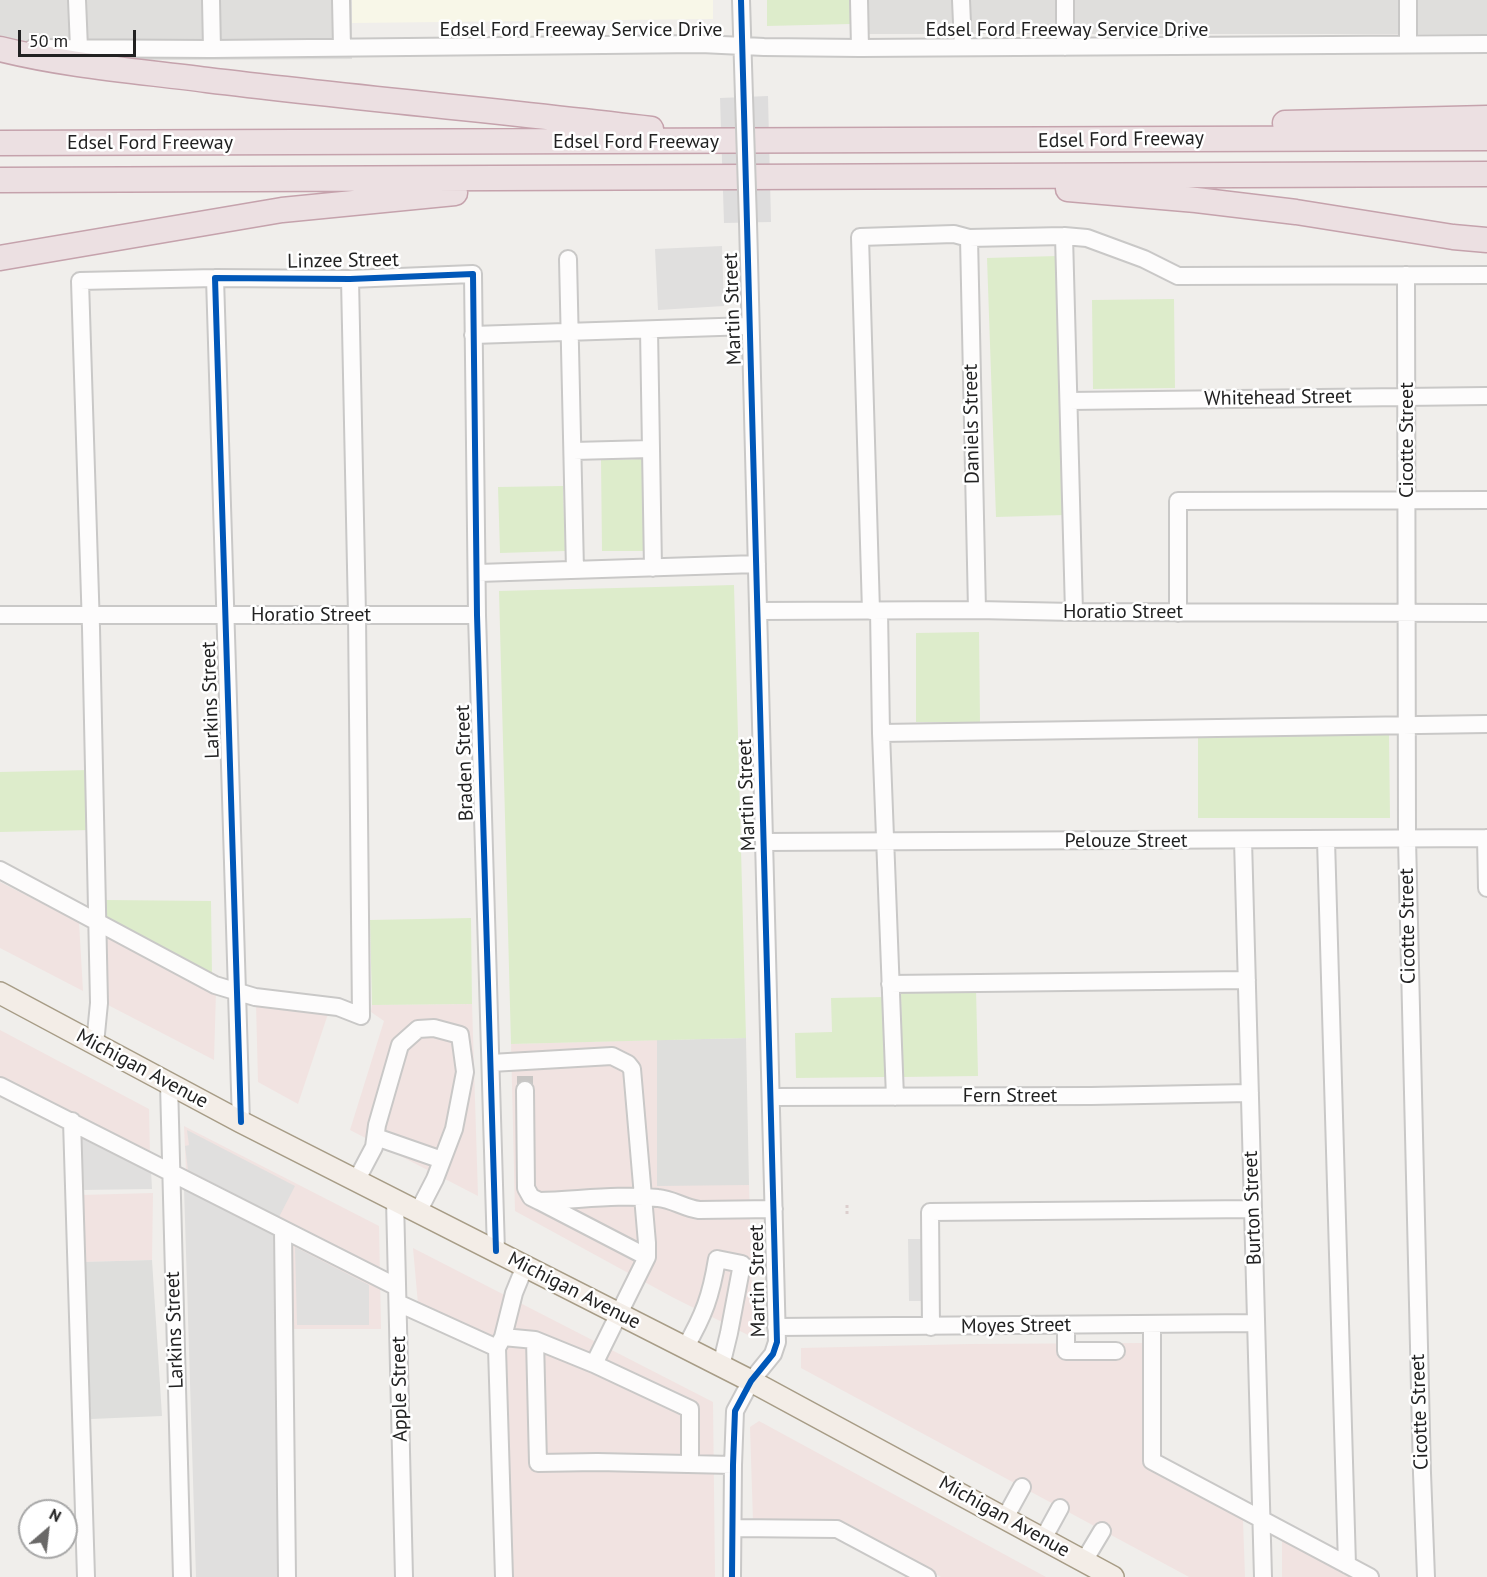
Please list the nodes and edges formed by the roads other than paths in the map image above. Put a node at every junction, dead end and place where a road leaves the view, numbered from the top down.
1 (77, 0) edge
2 (211, 0) edge
3 (341, 0) edge
4 (741, 0) edge
5 (859, 0) edge
6 (961, 0) edge
7 (1065, 0) edge
8 (1408, 0) edge
9 (1408, 44) junction
10 (1487, 44) edge
11 (743, 46) junction
12 (963, 46) junction
13 (342, 47) junction
14 (1065, 47) junction
15 (79, 48) junction
16 (860, 48) junction
17 (0, 49) edge
18 (212, 49) junction
19 (1487, 118) edge
20 (1487, 138) edge
21 (1144, 139) junction
22 (715, 141) junction
23 (0, 144) edge
24 (1487, 174) edge
25 (967, 176) junction
26 (685, 177) junction
27 (0, 180) edge
28 (1064, 236) junction
29 (969, 238) junction
30 (1487, 240) edge
31 (0, 258) edge
32 (568, 259) dead end
33 (472, 274) joint
34 (1406, 275) junction
35 (1487, 275) edge
36 (215, 278) junction
37 (350, 279) junction
38 (750, 326) junction
39 (649, 330) junction
40 (571, 332) junction
41 (473, 335) junction
42 (1406, 396) junction
43 (1487, 396) edge
44 (1069, 401) junction
45 (651, 449) junction
46 (573, 451) junction
47 (1487, 500) edge
48 (1407, 501) junction
49 (757, 564) junction
50 (653, 568) junction
51 (575, 570) junction
52 (478, 573) junction
53 (977, 610) junction
54 (758, 611) junction
55 (875, 611) junction
56 (1074, 612) junction
57 (1178, 613) junction
58 (1406, 613) junction
59 (1487, 613) edge
60 (0, 615) edge
61 (225, 615) junction
62 (357, 615) junction
63 (477, 615) junction
64 (90, 616) junction
65 (1487, 724) edge
66 (1405, 725) junction
67 (881, 733) junction
68 (1486, 838) edge
69 (1407, 839) junction
70 (1243, 840) junction
71 (1326, 840) junction
72 (764, 842) junction
73 (885, 843) junction
74 (0, 870) edge
75 (1487, 888) edge
76 (96, 921) junction
77 (1247, 981) junction
78 (890, 984) junction
79 (237, 992) junction
80 (0, 993) edge
81 (96, 1044) junction
82 (491, 1063) junction
83 (525, 1076) junction
84 (169, 1084) junction
85 (0, 1086) edge
86 (1250, 1093) junction
87 (771, 1097) junction
88 (895, 1097) junction
89 (72, 1121) junction
90 (241, 1122) junction
91 (375, 1137) junction
92 (442, 1160) junction
93 (171, 1172) junction
94 (356, 1181) junction
95 (644, 1197) junction
96 (395, 1200) junction
97 (539, 1201) junction
98 (774, 1209) junction
99 (1253, 1209) junction
100 (418, 1212) junction
101 (283, 1230) junction
102 (496, 1251) junction
103 (647, 1257) junction
104 (525, 1266) junction
105 (398, 1295) junction
106 (619, 1314) junction
107 (1256, 1323) junction
108 (1152, 1324) junction
109 (1066, 1325) junction
110 (776, 1327) junction
111 (931, 1327) junction
112 (535, 1340) junction
113 (500, 1342) junction
114 (685, 1348) junction
115 (1116, 1351) dead end
116 (594, 1364) junction
117 (721, 1366) junction
118 (751, 1381) junction
119 (690, 1464) junction
120 (733, 1466) junction
121 (1022, 1487) dead end
122 (1060, 1508) dead end
123 (1005, 1518) junction
124 (1261, 1519) junction
125 (733, 1528) junction
126 (1102, 1531) dead end
127 (1043, 1539) junction
128 (1084, 1561) junction
129 (1347, 1565) junction
130 (86, 1577) edge
131 (182, 1577) edge
132 (287, 1577) edge
133 (404, 1577) edge
134 (504, 1577) edge
135 (732, 1577) edge
136 (927, 1577) edge
137 (1113, 1577) edge
138 (1263, 1577) edge
139 (1370, 1577) edge
140 (1426, 1577) edge

1 - 15 street
2 - 18 street
3 - 13 street
4 - 11 street, Martin Street
5 - 16 street
6 - 12 street
7 - 14 street
8 - 9 street
9 - 10 street, Edsel Ford Freeway Service Drive
9 - 14 street, Edsel Ford Freeway Service Drive
11 - 13 street, Edsel Ford Freeway Service Drive
11 - 16 street, Edsel Ford Freeway Service Drive
11 - 38 street, Martin Street, bridge
12 - 14 street, Edsel Ford Freeway Service Drive
12 - 16 street, Edsel Ford Freeway Service Drive
13 - 18 street, Edsel Ford Freeway Service Drive
15 - 17 street, Edsel Ford Freeway Service Drive
15 - 18 street, Edsel Ford Freeway Service Drive
17 - 22 highway
19 - 21 highway
20 - 21 highway, Edsel Ford Freeway
21 - 22 highway, Edsel Ford Freeway
22 - 23 highway, Edsel Ford Freeway
24 - 25 highway, Edsel Ford Freeway
25 - 26 highway, Edsel Ford Freeway
25 - 30 highway
26 - 27 highway, Edsel Ford Freeway
26 - 31 highway
28 - 29 street
28 - 34 street
28 - 44 street
29 - 53 street, Daniels Street
29 - 55 street
32 - 40 street
33 - 37 street, Linzee Street
33 - 41 street, Braden Street
34 - 35 street
34 - 42 street, Cicotte Street
36 - 37 street, Linzee Street
36 - 61 street, Larkins Street
36 - 64 street, Linzee Street
37 - 62 street
38 - 39 street
38 - 49 street, Martin Street
39 - 40 street
39 - 45 street
40 - 41 street
40 - 46 street
41 - 52 street, Braden Street
42 - 43 street, Whitehead Street
42 - 44 street, Whitehead Street
42 - 48 street, Cicotte Street
44 - 56 street
45 - 46 street
45 - 50 street
46 - 51 street
47 - 48 street
48 - 57 street
48 - 58 street, Cicotte Street
49 - 50 street
49 - 54 street, Martin Street
50 - 51 street
51 - 52 street
52 - 63 street, Braden Street
53 - 55 street, Horatio Street
53 - 56 street, Horatio Street
54 - 55 street, Horatio Street
54 - 72 street, Martin Street
55 - 67 street
56 - 57 street, Horatio Street
57 - 58 street, Horatio Street
58 - 59 street, Horatio Street
58 - 66 street, Cicotte Street
60 - 64 street, Horatio Street
61 - 62 street, Horatio Street
61 - 64 street, Horatio Street
61 - 79 street, Larkins Street
62 - 63 street, Horatio Street
62 - 79 street
63 - 82 street, Braden Street
64 - 76 street
65 - 66 street
66 - 67 street
66 - 69 street, Cicotte Street
67 - 73 street
68 - 69 street, Pelouze Street
68 - 75 street
69 - 71 street, Pelouze Street
69 - 140 street, Cicotte Street
70 - 71 street, Pelouze Street
70 - 73 street, Pelouze Street
70 - 77 street, Burton Street
71 - 129 street
72 - 73 street, Pelouze Street
72 - 87 street, Martin Street
73 - 78 street
74 - 76 street
76 - 79 street
76 - 81 street
77 - 78 street
77 - 86 street, Burton Street
78 - 88 street
79 - 90 street, Larkins Street
80 - 81 main road, Michigan Avenue
81 - 84 main road, Michigan Avenue
82 - 83 street
82 - 102 street, Braden Street
83 - 95 street
83 - 97 street
84 - 90 main road, Michigan Avenue
84 - 93 street, Larkins Street
85 - 89 street
86 - 88 street, Fern Street
86 - 99 street, Burton Street
87 - 88 street, Fern Street
87 - 98 street, Martin Street
89 - 93 street
89 - 130 street
90 - 94 main road, Michigan Avenue
91 - 92 street
91 - 92 street
91 - 94 street
92 - 100 street
93 - 101 street
93 - 131 street, Larkins Street
94 - 96 main road, Michigan Avenue
95 - 97 street
95 - 98 street
95 - 103 street
96 - 100 main road, Michigan Avenue
96 - 105 street, Apple Street
97 - 103 street
98 - 110 street, Martin Street
99 - 107 street, Burton Street
99 - 111 street
100 - 102 main road, Michigan Avenue
101 - 105 street
101 - 132 street
102 - 104 main road, Michigan Avenue
103 - 106 street
104 - 106 main road, Michigan Avenue
104 - 113 street
105 - 113 street
105 - 133 street, Apple Street
106 - 114 main road, Michigan Avenue
106 - 116 street
107 - 108 street, Moyes Street
107 - 124 street, Burton Street
108 - 109 street, Moyes Street
108 - 124 street
109 - 111 street, Moyes Street
109 - 115 street
110 - 111 street, Moyes Street
110 - 118 street, Martin Street
112 - 113 street
112 - 116 street
112 - 119 street
113 - 134 street
114 - 117 main road, Michigan Avenue
114 - 117 street
116 - 119 street
117 - 118 main road, Michigan Avenue
118 - 120 street, Martin Street
118 - 123 main road, Michigan Avenue
119 - 120 street
120 - 125 street, Martin Street
121 - 123 street
122 - 127 street
123 - 127 main road, Michigan Avenue
124 - 129 street
124 - 138 street, Burton Street
125 - 135 street, Martin Street
125 - 136 street
126 - 128 street
127 - 128 main road, Michigan Avenue
128 - 137 main road, Michigan Avenue
129 - 139 street

